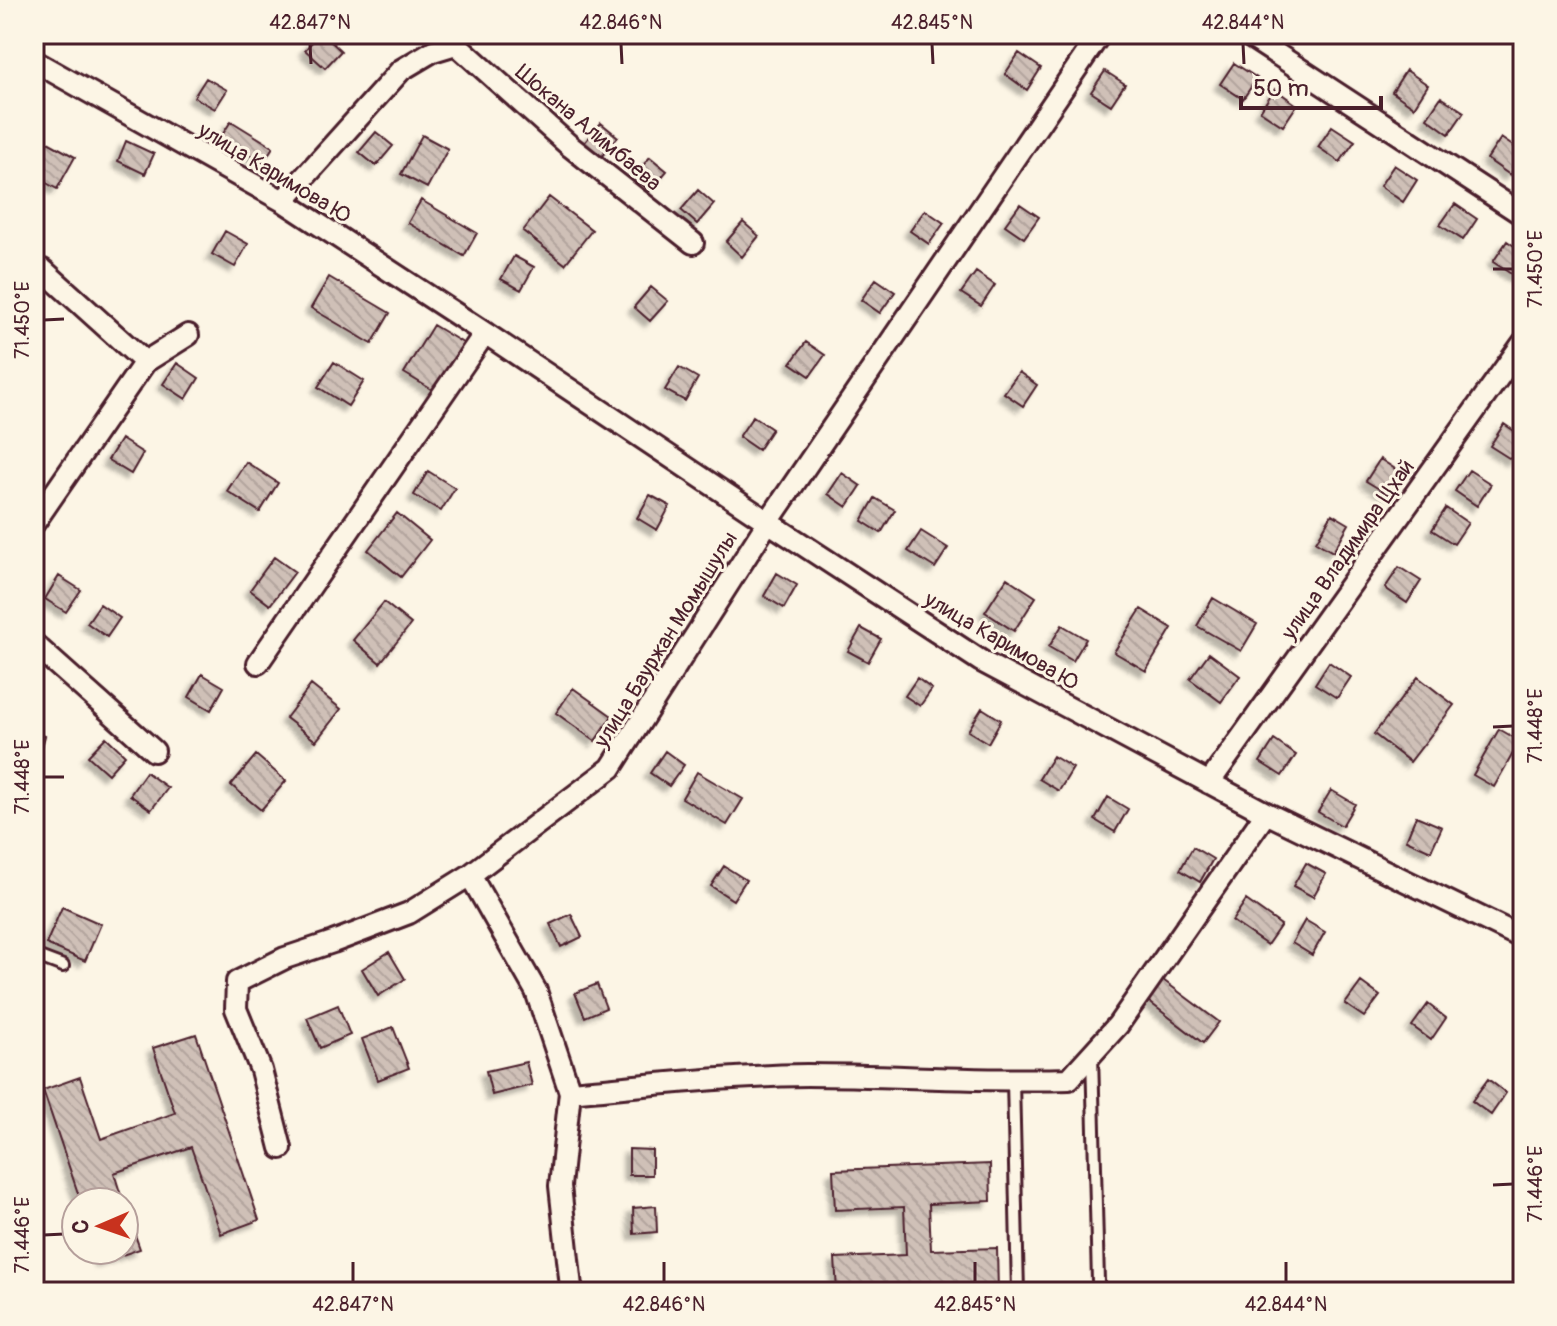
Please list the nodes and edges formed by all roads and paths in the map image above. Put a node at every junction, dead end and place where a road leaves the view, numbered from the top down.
1 (1100, 34) edge
2 (1246, 34) edge
3 (456, 39) edge
4 (34, 61) edge
5 (283, 201) junction
6 (1523, 215) edge
7 (693, 243) dead end
8 (43, 270) dead end
9 (485, 333) junction
10 (188, 335) dead end
11 (1523, 343) edge
12 (145, 362) junction
13 (768, 522) junction
14 (34, 523) edge
15 (34, 644) edge
16 (258, 663) dead end
17 (154, 751) dead end
18 (1209, 783) junction
19 (1266, 813) junction
20 (470, 875) junction
21 (1523, 938) edge
22 (34, 955) edge
23 (63, 966) dead end
24 (1092, 1055) junction
25 (1013, 1081) junction
26 (570, 1092) junction
27 (281, 1148) dead end
28 (1098, 1281) dead end
29 (574, 1292) edge
30 (1018, 1292) edge

1 - 13 street, улица Бауржан Момышулы
2 - 6 street
3 - 5 street, Шокана Алимбаева
3 - 7 street, Шокана Алимбаева
4 - 5 street, улица Каримова Ю
5 - 9 street, улица Каримова Ю
8 - 12 street
9 - 13 street, улица Каримова Ю
9 - 16 street
10 - 12 street
11 - 18 street, улица Владимира Цхай
12 - 14 street
13 - 18 street, улица Каримова Ю
13 - 20 street, улица Бауржан Момышулы
15 - 17 street
18 - 19 street, улица Каримова Ю
19 - 21 street, улица Каримова Ю
19 - 24 street
20 - 26 street
20 - 27 street, улица Бауржан Момышулы
22 - 23 lane
24 - 25 street
24 - 28 lane
25 - 26 street
25 - 30 lane
26 - 29 street

